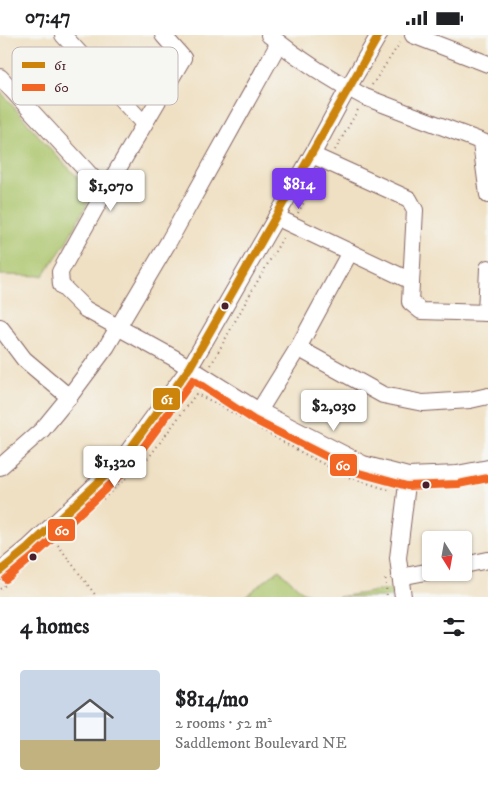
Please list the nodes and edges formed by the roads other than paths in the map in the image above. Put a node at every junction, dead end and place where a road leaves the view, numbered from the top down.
1 (63, 35) edge
2 (163, 35) edge
3 (379, 35) edge
4 (413, 35) edge
5 (274, 39) edge
6 (74, 47) edge
7 (173, 47) edge
8 (178, 53) edge
9 (488, 64) edge
10 (178, 67) edge
11 (0, 77) edge
12 (348, 88) junction
13 (12, 90) edge
14 (26, 105) edge
15 (126, 105) edge
16 (156, 105) edge
17 (144, 125) junction
18 (485, 143) edge
19 (312, 155) junction
20 (105, 191) junction
21 (488, 195) edge
22 (276, 217) junction
23 (350, 253) junction
24 (488, 267) edge
25 (411, 281) junction
26 (487, 313) edge
27 (0, 327) edge
28 (117, 327) junction
29 (298, 348) junction
30 (190, 367) junction
31 (488, 396) edge
32 (69, 397) junction
33 (256, 417) junction
34 (0, 467) edge
35 (488, 468) edge
36 (408, 476) junction
37 (488, 560) edge
38 (472, 563) edge
39 (0, 571) edge
40 (422, 573) edge
41 (400, 577) junction
42 (403, 597) edge

1 - 6 street
2 - 7 street
3 - 12 street
4 - 9 street
5 - 12 street
5 - 28 street
8 - 10 street
11 - 13 street
12 - 18 street
12 - 19 street
14 - 20 street
15 - 17 street
16 - 17 street
17 - 20 street
18 - 21 street
19 - 22 street
19 - 25 street
20 - 28 street
22 - 23 street
22 - 30 street
23 - 25 street
23 - 29 street
24 - 26 street
25 - 26 street
27 - 32 street
28 - 30 street
28 - 32 street
29 - 31 street
29 - 33 street
30 - 33 street
30 - 39 street
32 - 34 street
33 - 36 street
35 - 36 street
36 - 41 street
37 - 38 street
40 - 41 street
41 - 42 street

